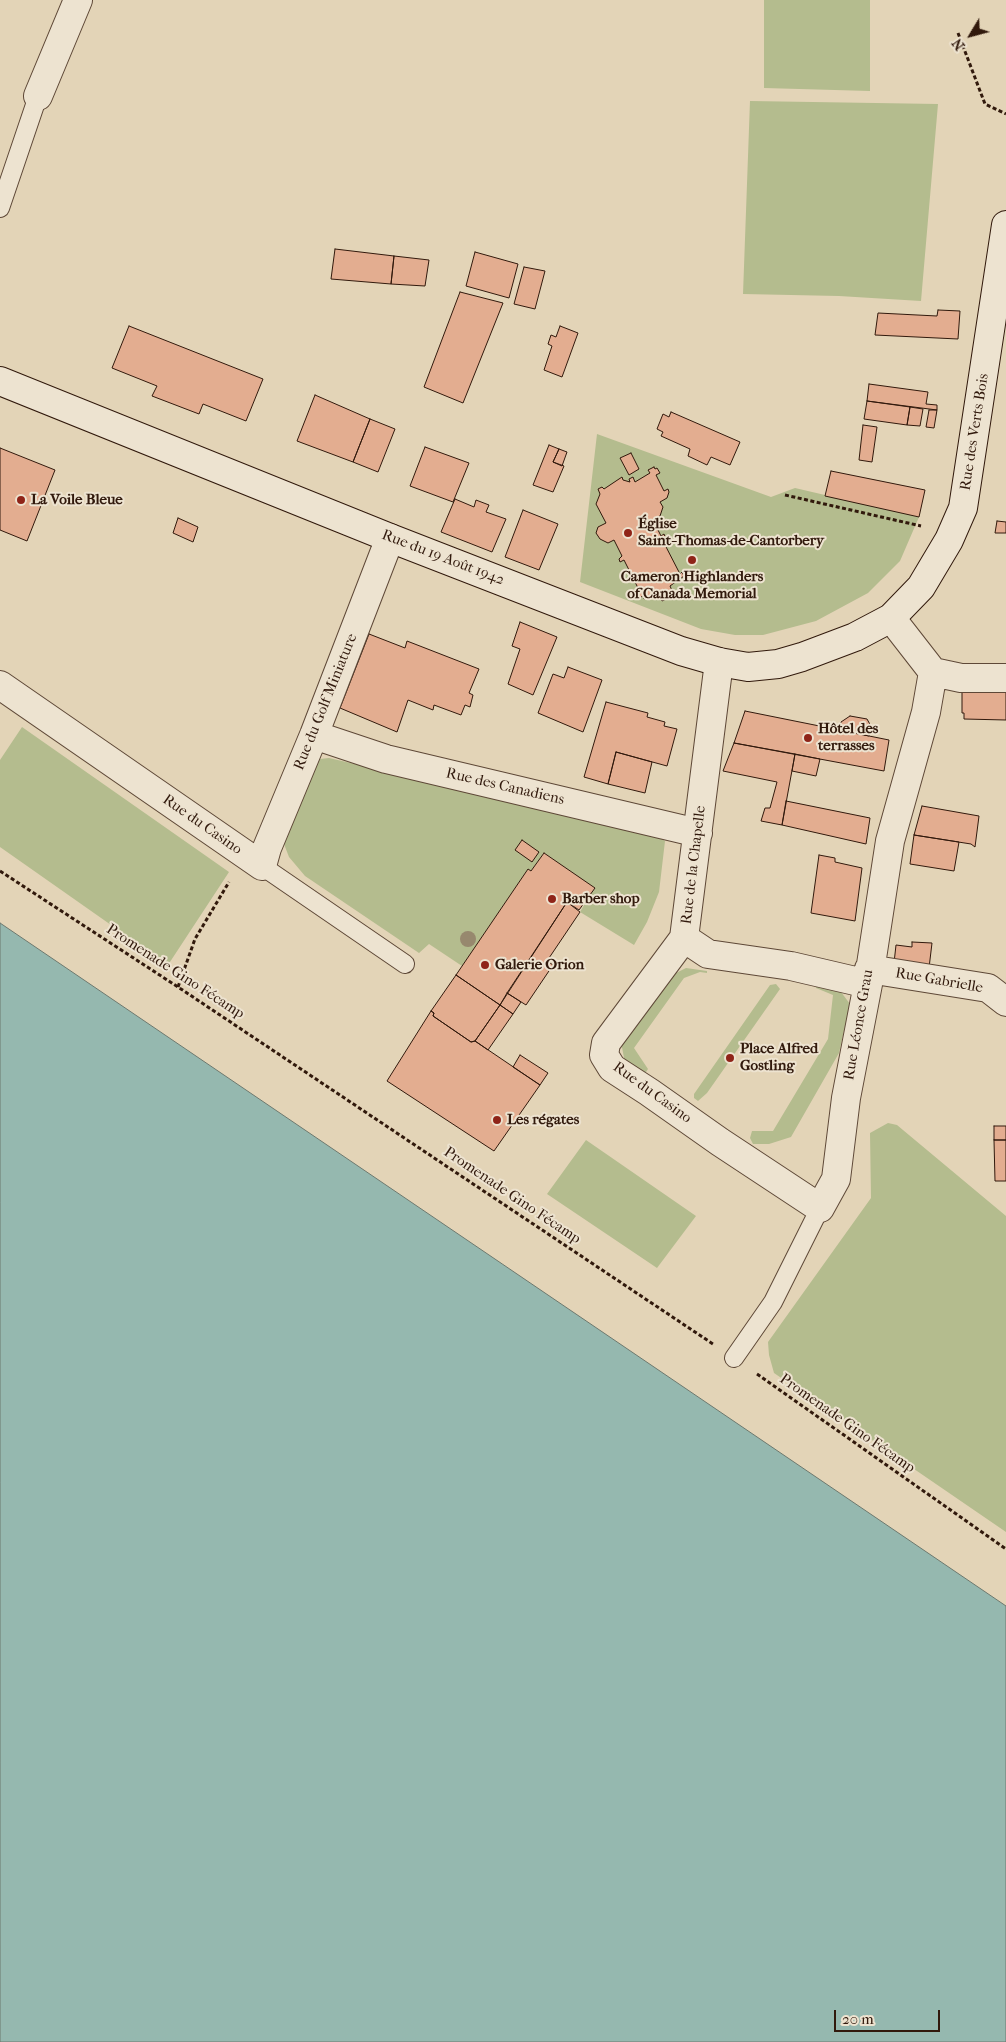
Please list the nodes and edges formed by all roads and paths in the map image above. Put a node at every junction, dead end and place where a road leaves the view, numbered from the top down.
1 (78, 0) edge
2 (958, 33) dead end
3 (38, 96) joint
4 (1006, 114) edge
5 (0, 208) edge
6 (1006, 225) edge
7 (0, 381) edge
8 (785, 495) dead end
9 (917, 525) dead end
10 (390, 538) junction
11 (891, 618) junction
12 (719, 662) junction
13 (933, 672) junction
14 (1006, 678) edge
15 (0, 685) edge
16 (314, 735) junction
17 (698, 832) junction
18 (252, 860) junction
19 (0, 871) edge
20 (684, 938) junction
21 (405, 964) dead end
22 (868, 976) junction
23 (178, 987) junction
24 (1006, 1002) edge
25 (820, 1208) junction
26 (734, 1358) junction
27 (1006, 1549) edge

1 - 3 street
2 - 4 path
3 - 5 lane
6 - 11 street, Rue des Verts Bois
7 - 10 street, Rue du 19 Août 1942
8 - 9 path
10 - 12 street, Rue du 19 Août 1942
10 - 16 street, Rue du Golf Miniature
11 - 12 street, Rue du 19 Août 1942
11 - 13 street
12 - 17 street, Rue de la Chapelle
13 - 14 street
13 - 22 street, Rue Léonce Grau
15 - 18 street, Rue du Casino
16 - 17 street, Rue des Canadiens
16 - 18 street, Rue du Golf Miniature
17 - 20 street, Rue de la Chapelle
18 - 21 lane, Rue du Casino
18 - 23 path
19 - 23 path, Promenade Gino Fécamp
20 - 22 street, Rue de la Chapelle
20 - 25 street, Rue du Casino
22 - 24 street, Rue Gabrielle
22 - 25 street, Rue Léonce Grau
23 - 26 path, Promenade Gino Fécamp
25 - 26 lane, Rue Léonce Grau
26 - 27 path, Promenade Gino Fécamp

